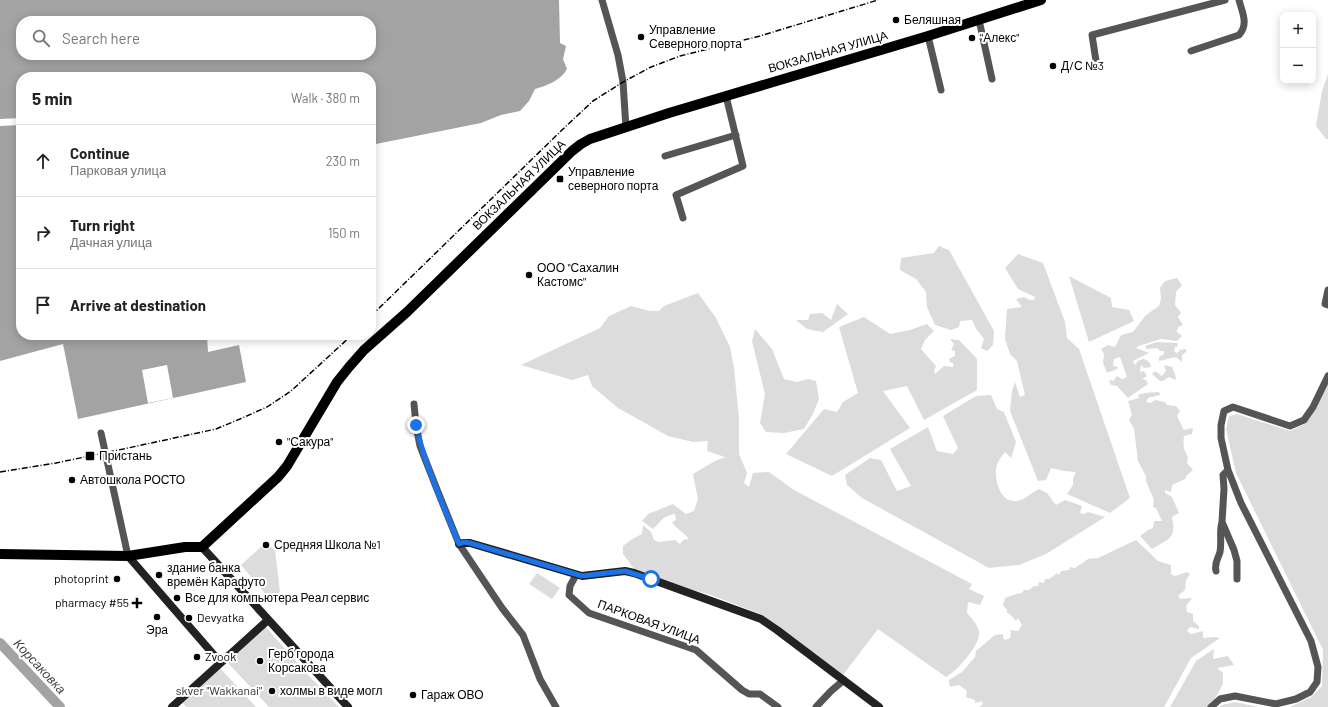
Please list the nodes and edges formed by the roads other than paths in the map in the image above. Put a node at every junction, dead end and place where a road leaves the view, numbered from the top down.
1 (602, 0) edge
2 (1041, 0) edge
3 (1225, 0) edge
4 (1239, 0) edge
5 (979, 20) junction
6 (928, 36) junction
7 (1191, 50) dead end
8 (1096, 61) dead end
9 (992, 79) dead end
10 (941, 90) dead end
11 (726, 96) junction
12 (626, 128) junction
13 (736, 135) junction
14 (665, 156) dead end
15 (683, 218) dead end
16 (1328, 290) edge
17 (1327, 304) edge
18 (376, 339) edge
19 (375, 340) edge
20 (1328, 376) edge
21 (414, 404) dead end
22 (101, 433) dead end
23 (1228, 470) junction
24 (1222, 522) junction
25 (459, 544) junction
26 (202, 547) junction
27 (0, 554) edge
28 (128, 556) junction
29 (1216, 571) dead end
30 (576, 575) junction
31 (1237, 579) dead end
32 (268, 620) junction
33 (220, 662) junction
34 (844, 680) junction
35 (177, 705) edge
36 (348, 707) edge
37 (556, 707) edge
38 (778, 707) edge
39 (816, 707) edge
40 (879, 707) edge
41 (1211, 707) edge

1 - 12 street
2 - 5 main road, ВОКЗАЛЬНАЯ УЛИЦА
3 - 8 street
4 - 7 street
5 - 6 main road, ВОКЗАЛЬНАЯ УЛИЦА
5 - 9 street
6 - 10 street
6 - 11 main road, ВОКЗАЛЬНАЯ УЛИЦА
11 - 12 main road, ВОКЗАЛЬНАЯ УЛИЦА
11 - 13 street
12 - 18 main road, ВОКЗАЛЬНАЯ УЛИЦА
13 - 14 street
13 - 15 street
16 - 17 street
19 - 26 main road, ВОКЗАЛЬНАЯ УЛИЦА
20 - 23 street
21 - 25 street
22 - 28 street
23 - 24 street
23 - 41 street
24 - 29 street
24 - 31 street
25 - 30 street
25 - 37 street
26 - 28 main road
26 - 32 street
27 - 28 main road
28 - 33 street
30 - 34 street
30 - 38 street, ПАРКОВАЯ УЛИЦА
32 - 33 street
32 - 36 street
33 - 35 street
34 - 39 street
34 - 40 street

